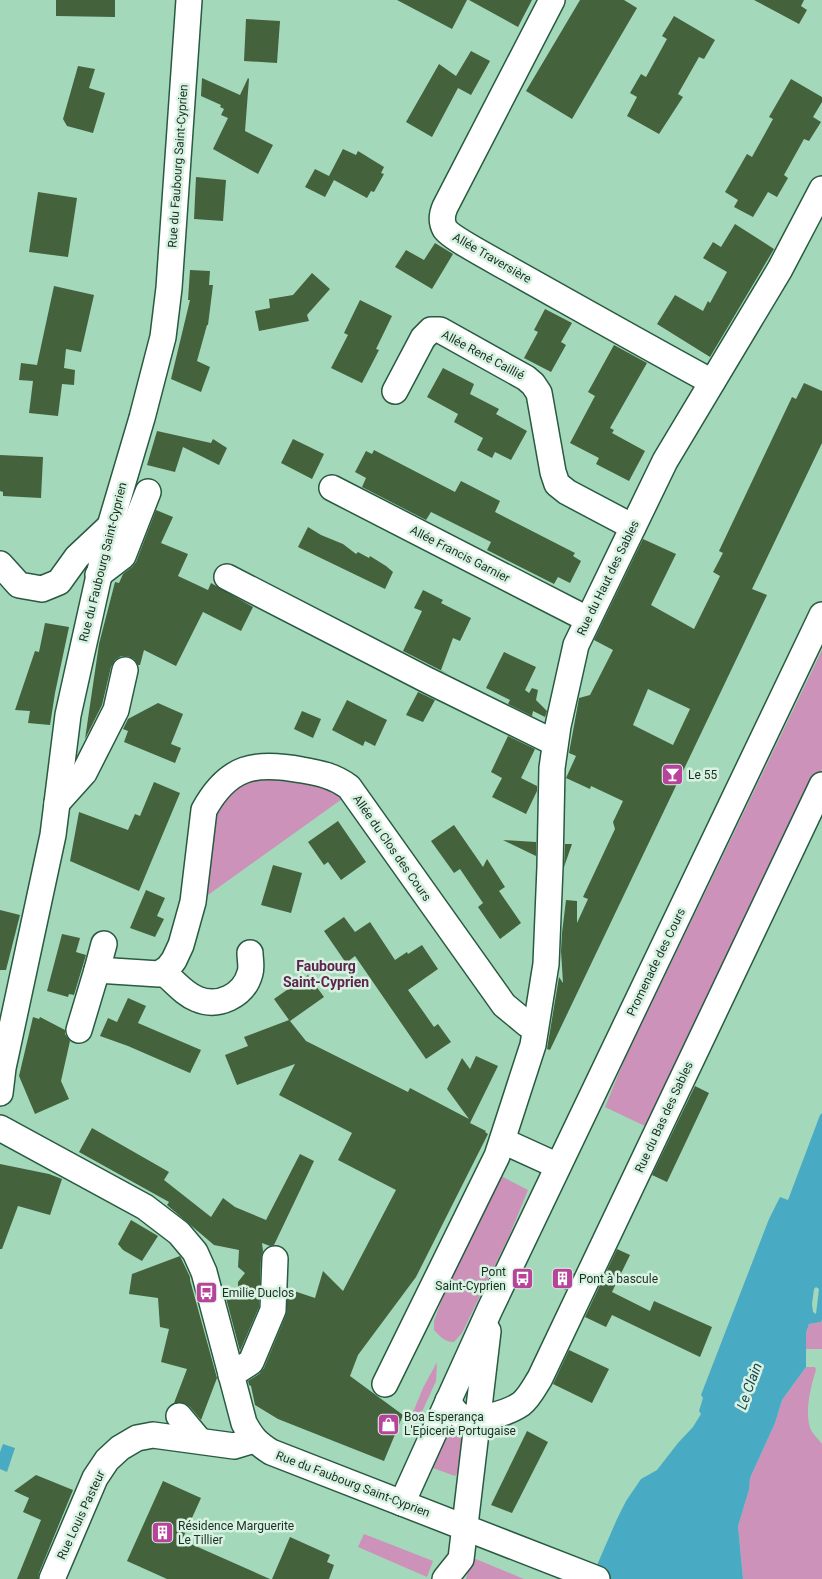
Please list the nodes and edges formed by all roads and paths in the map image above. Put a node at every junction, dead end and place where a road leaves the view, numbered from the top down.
1 (189, 0) edge
2 (552, 0) edge
3 (822, 189) edge
4 (712, 382) junction
5 (395, 391) dead end
6 (332, 488) dead end
7 (148, 492) dead end
8 (110, 526) junction
9 (633, 527) junction
10 (0, 564) edge
11 (98, 575) junction
12 (226, 577) dead end
13 (822, 615) edge
14 (587, 619) junction
15 (125, 670) dead end
16 (556, 743) junction
17 (822, 785) edge
18 (58, 803) junction
19 (104, 944) dead end
20 (250, 953) dead end
21 (96, 970) junction
22 (163, 972) junction
23 (535, 1028) junction
24 (79, 1030) dead end
25 (0, 1093) edge
26 (0, 1128) edge
27 (502, 1141) junction
28 (558, 1166) junction
29 (276, 1259) dead end
30 (490, 1309) junction
31 (230, 1375) junction
32 (385, 1384) dead end
33 (448, 1401) junction
34 (179, 1416) dead end
35 (478, 1419) junction
36 (199, 1440) junction
37 (254, 1440) junction
38 (402, 1503) junction
39 (464, 1527) junction
40 (591, 1577) edge
41 (52, 1579) edge
42 (443, 1579) edge

1 - 8 street, Rue du Faubourg Saint-Cyprien
2 - 4 street, Allée Traversière
3 - 4 street, Rue du Haut des Sables
4 - 9 street, Rue du Haut des Sables
5 - 9 street, Allée René Caillié
6 - 14 street, Allée Francis Garnier
7 - 11 street
8 - 10 street
8 - 11 street, Rue du Faubourg Saint-Cyprien
9 - 14 street, Rue du Haut des Sables
11 - 18 street, Rue du Faubourg Saint-Cyprien
12 - 16 street
13 - 28 street, Promenade des Cours
14 - 16 street, Rue du Haut des Sables
15 - 18 street
16 - 23 street, Rue du Haut des Sables
17 - 35 street, Rue du Bas des Sables
18 - 25 street, Rue du Faubourg Saint-Cyprien
19 - 21 street
20 - 22 street
21 - 22 street
21 - 24 street
22 - 23 street, Allée du Clos des Cours
23 - 27 street, Rue du Haut des Sables
26 - 31 street, Rue du Faubourg Saint-Cyprien
27 - 28 street
27 - 32 street
28 - 30 street, Promenade des Cours
29 - 31 street
30 - 33 street, Promenade des Cours
30 - 35 street, Promenade des Cours
31 - 37 street, Rue du Faubourg Saint-Cyprien
33 - 35 street
33 - 38 street, Promenade des Cours
34 - 36 street
35 - 39 street, Promenade des Cours
36 - 37 street, Rue Louis Pasteur
36 - 41 street, Rue Louis Pasteur
37 - 38 street, Rue du Faubourg Saint-Cyprien
38 - 39 street, Rue du Faubourg Saint-Cyprien
39 - 40 street, Rue du Faubourg Saint-Cyprien
39 - 42 street

